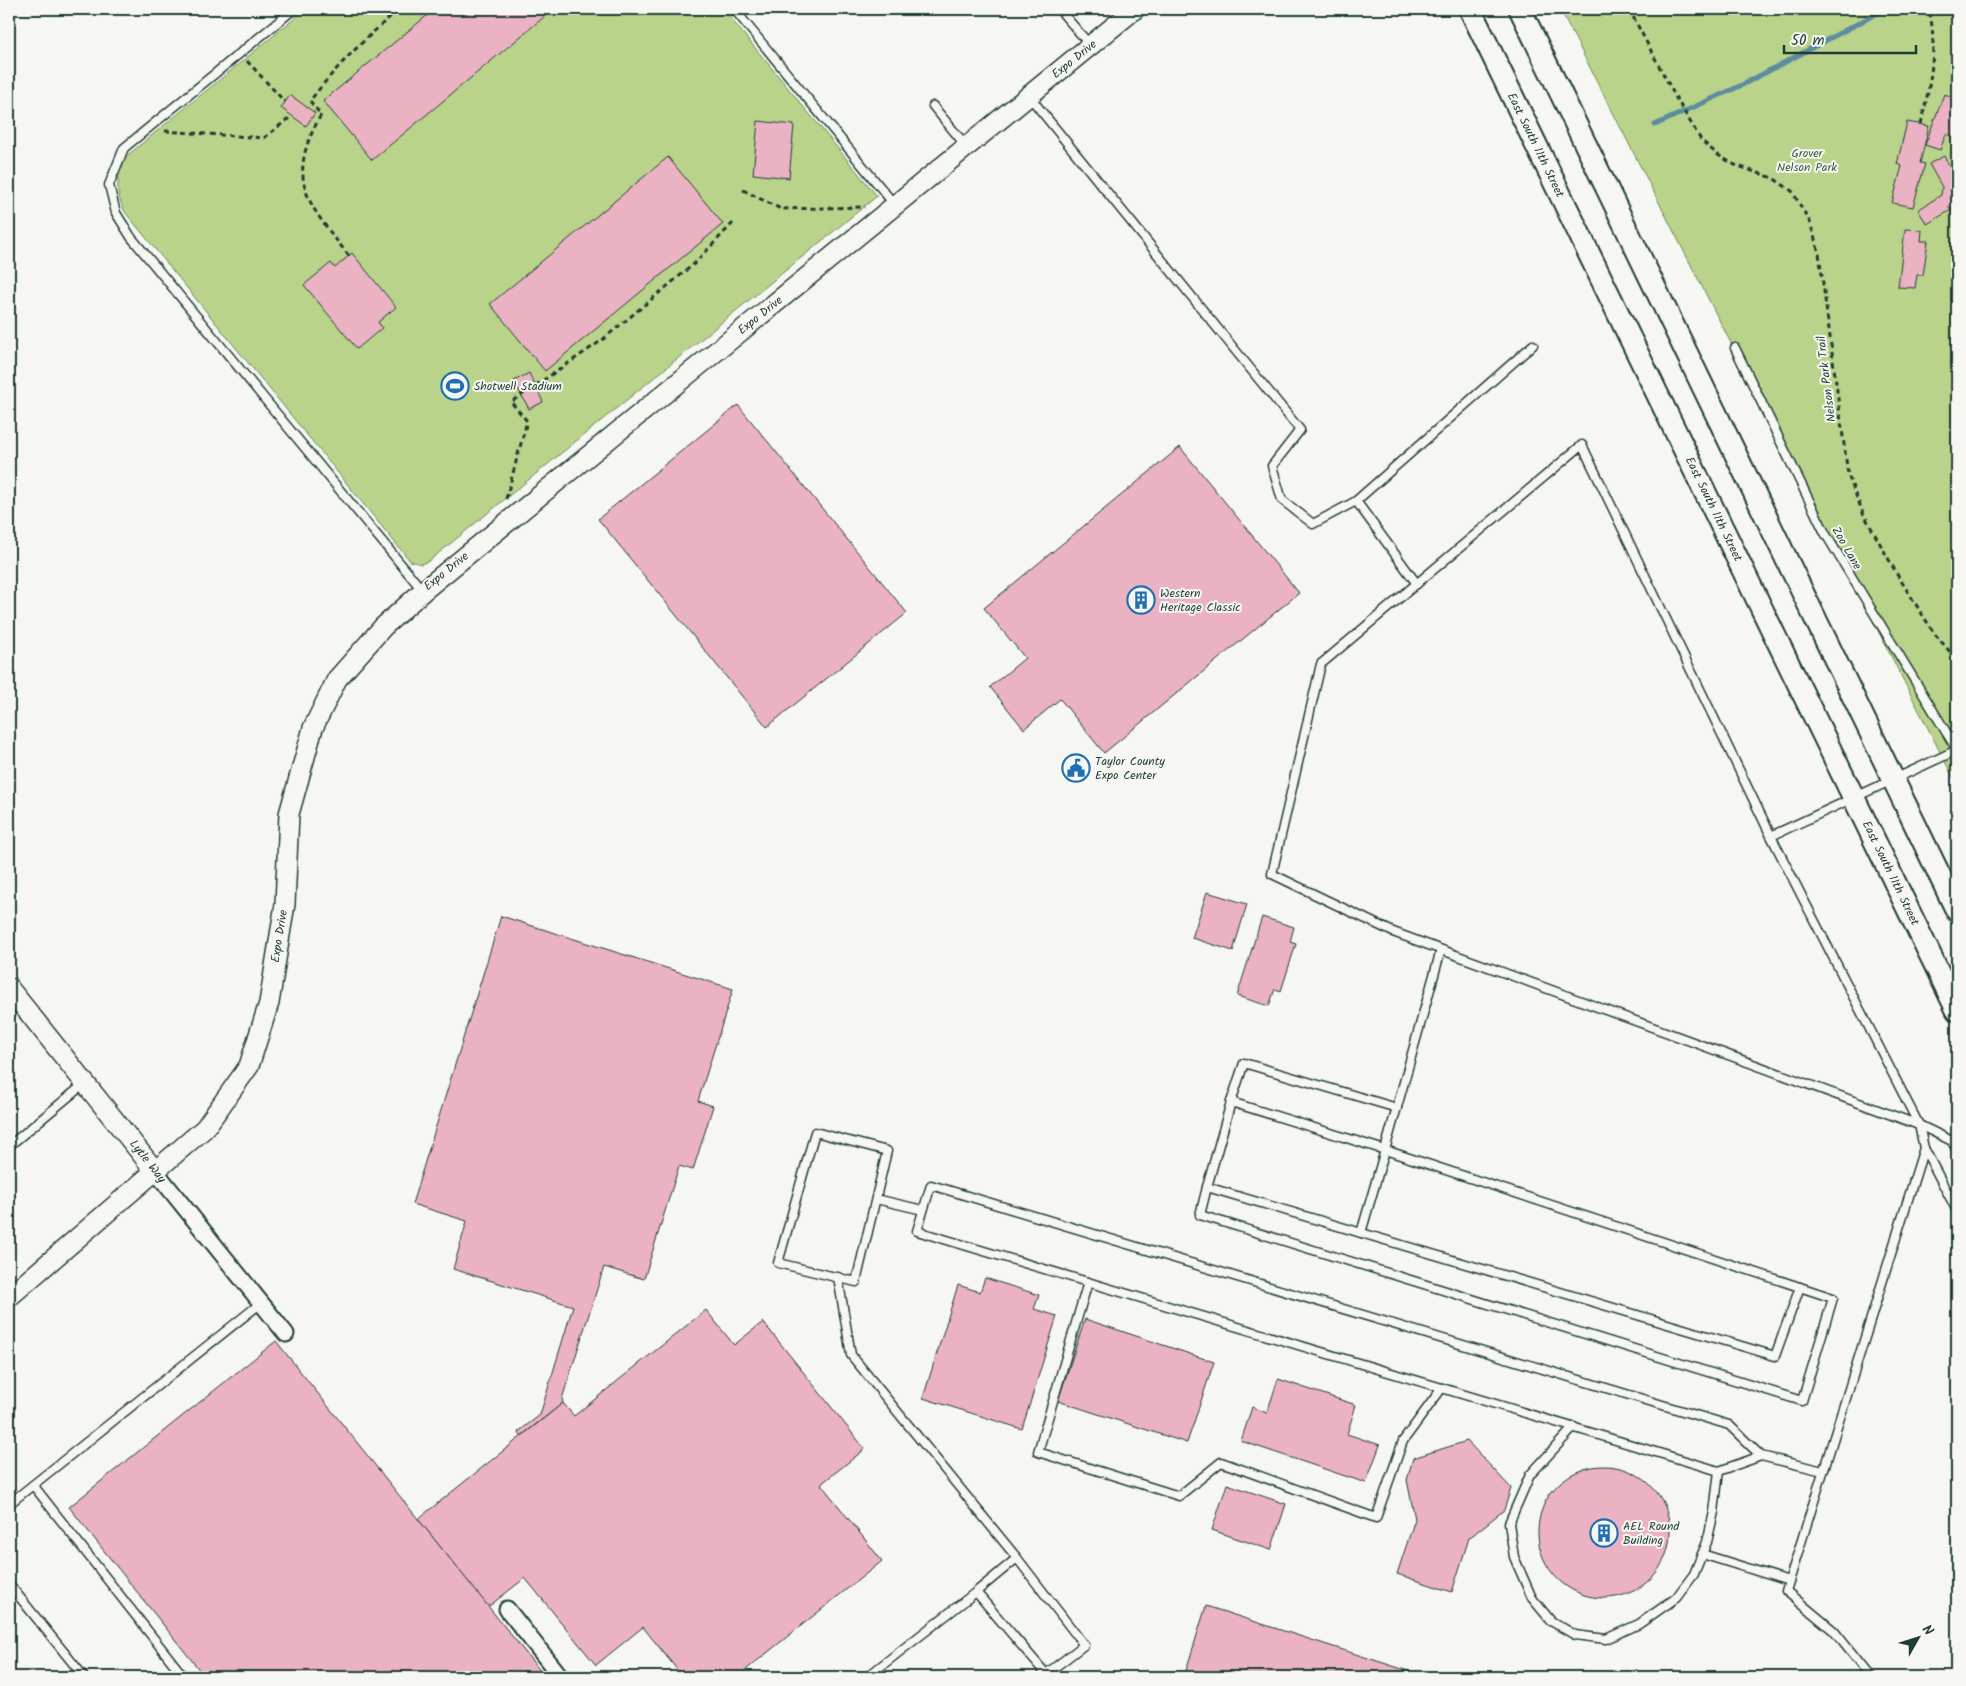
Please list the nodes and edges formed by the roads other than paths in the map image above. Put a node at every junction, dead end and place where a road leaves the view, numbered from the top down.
1 (294, 9) edge
2 (734, 9) edge
3 (1059, 9) edge
4 (1135, 9) edge
5 (1470, 9) edge
6 (1520, 9) edge
7 (1090, 46) junction
8 (1029, 96) junction
9 (933, 106) dead end
10 (967, 147) junction
11 (895, 206) junction
12 (1533, 345) dead end
13 (1734, 348) dead end
14 (1356, 501) junction
15 (1417, 584) junction
16 (423, 590) junction
17 (1957, 750) edge
18 (1894, 779) junction
19 (1854, 798) junction
20 (1771, 836) junction
21 (1957, 911) edge
22 (1441, 950) junction
23 (9, 988) edge
24 (1957, 1010) edge
25 (86, 1083) junction
26 (1231, 1102) junction
27 (1397, 1108) junction
28 (1919, 1125) junction
29 (9, 1146) edge
30 (1924, 1148) junction
31 (1385, 1150) junction
32 (1957, 1150) edge
33 (156, 1172) junction
34 (1207, 1187) junction
35 (876, 1199) junction
36 (923, 1210) junction
37 (1957, 1211) edge
38 (1361, 1233) junction
39 (838, 1278) junction
40 (1088, 1282) junction
41 (1800, 1287) junction
42 (9, 1297) edge
43 (261, 1303) junction
44 (286, 1334) dead end
45 (1442, 1388) junction
46 (1574, 1428) junction
47 (1761, 1456) junction
48 (1719, 1471) junction
49 (1823, 1471) junction
50 (33, 1485) junction
51 (9, 1504) edge
52 (1702, 1554) junction
53 (1017, 1558) junction
54 (1789, 1581) junction
55 (9, 1584) edge
56 (976, 1592) junction
57 (506, 1609) dead end
58 (1044, 1676) edge
59 (84, 1677) edge
60 (184, 1677) edge
61 (561, 1677) edge
62 (867, 1677) edge
63 (1871, 1677) edge

1 - 16 lane
2 - 11 lane
3 - 7 lane
4 - 7 street, Expo Drive
5 - 19 main road, East South 11th Street
6 - 18 main road
7 - 8 street, Expo Drive
8 - 10 street, Expo Drive
8 - 14 lane
9 - 10 lane
10 - 11 street, Expo Drive
11 - 16 street, Expo Drive
12 - 14 lane
13 - 17 lane, Zoo Lane
14 - 15 lane
15 - 20 lane
15 - 22 lane
16 - 33 street, Expo Drive
17 - 18 lane
18 - 19 lane
18 - 21 main road
19 - 20 lane
19 - 24 main road, East South 11th Street
20 - 28 lane
22 - 27 lane
22 - 28 lane
23 - 25 street, Lytle Way
25 - 29 lane
25 - 33 street, Lytle Way
26 - 27 lane
26 - 31 lane
26 - 34 lane
27 - 31 lane
28 - 30 lane
28 - 32 lane
30 - 37 lane
30 - 49 lane
31 - 38 lane
31 - 41 lane
33 - 42 street, Expo Drive
33 - 43 street, Lytle Way
34 - 38 lane
34 - 41 lane
35 - 36 lane
35 - 39 lane
35 - 39 lane
36 - 40 lane
36 - 47 lane
38 - 41 lane
39 - 53 lane
40 - 45 lane
40 - 45 lane
43 - 44 street, Lytle Way
43 - 50 lane
45 - 46 lane
46 - 48 lane
46 - 52 lane
47 - 48 lane
47 - 49 lane
48 - 52 lane
49 - 54 lane
50 - 51 lane
50 - 60 lane
52 - 54 lane
53 - 56 lane
53 - 58 lane
54 - 63 lane
55 - 59 lane
56 - 58 lane
56 - 62 lane
57 - 61 street

